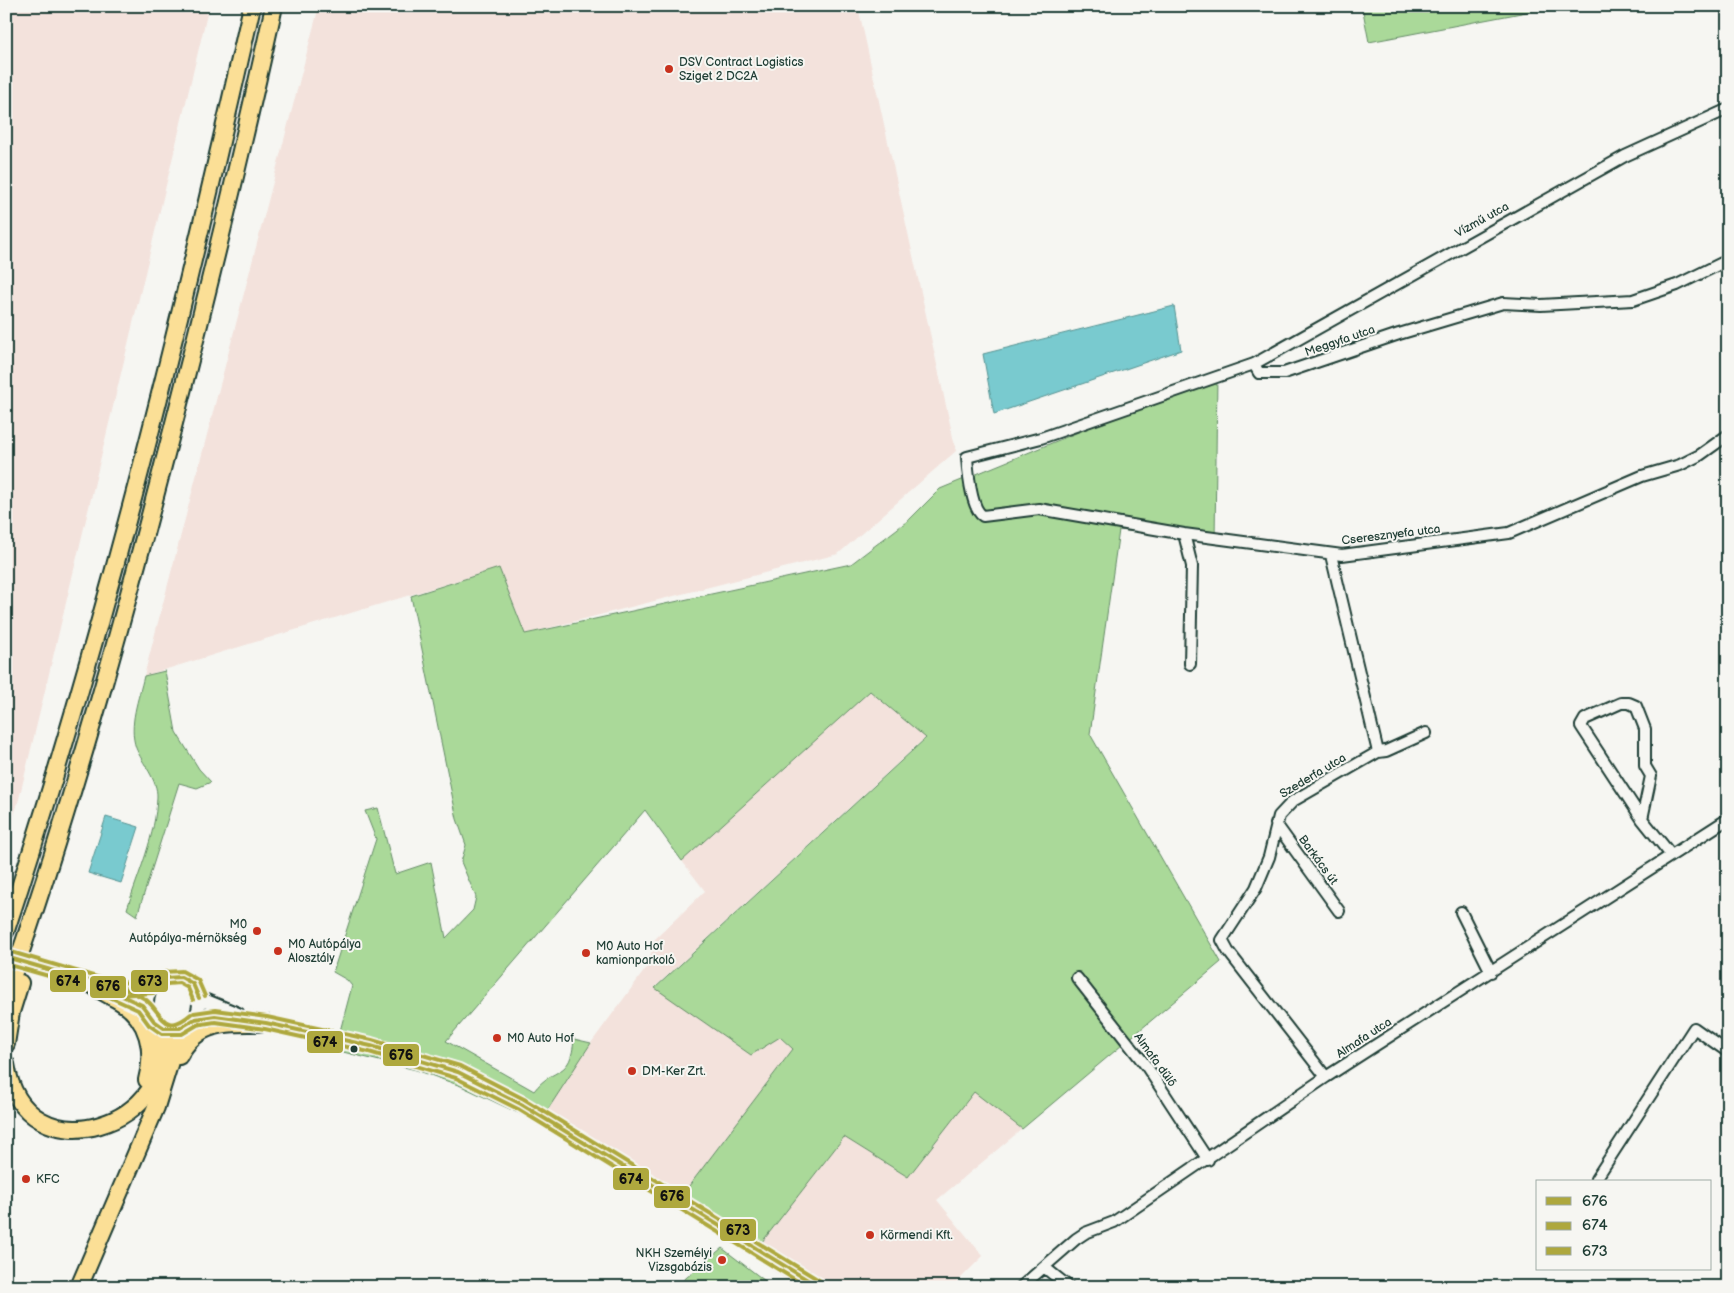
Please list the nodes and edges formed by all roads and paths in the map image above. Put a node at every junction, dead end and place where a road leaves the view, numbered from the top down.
1 (252, 6) edge
2 (274, 6) edge
3 (1728, 109) edge
4 (1728, 260) edge
5 (1254, 364) junction
6 (1728, 435) edge
7 (1184, 534) junction
8 (1331, 554) junction
9 (1190, 664) dead end
10 (1426, 733) dead end
11 (1378, 752) junction
12 (1642, 819) junction
13 (1728, 820) edge
14 (1276, 824) junction
15 (1671, 856) junction
16 (1339, 911) dead end
17 (1461, 912) dead end
18 (7, 926) edge
19 (14, 954) edge
20 (1491, 972) junction
21 (1077, 978) dead end
22 (89, 982) junction
23 (152, 987) junction
24 (6, 995) edge
25 (200, 998) junction
26 (148, 1010) junction
27 (190, 1023) junction
28 (266, 1023) junction
29 (162, 1027) junction
30 (6, 1044) edge
31 (1728, 1052) edge
32 (6, 1064) edge
33 (1326, 1078) junction
34 (163, 1086) junction
35 (135, 1104) junction
36 (1208, 1160) junction
37 (1596, 1179) dead end
38 (1044, 1267) junction
39 (79, 1287) edge
40 (819, 1287) edge
41 (1021, 1287) edge
42 (1069, 1287) edge

1 - 18 highway
2 - 19 highway
3 - 5 street, Vízmű utca
4 - 5 street, Meggyfa utca
5 - 7 street, Cseresznyefa utca
6 - 8 street, Cseresznyefa utca
7 - 8 street, Cseresznyefa utca
7 - 9 street
8 - 11 street
10 - 11 street, Szederfa utca
11 - 14 street, Szederfa utca
12 - 12 street
12 - 15 street
13 - 15 street, Almafa utca
14 - 16 street, Barkács út
14 - 33 street, Szederfa utca
15 - 20 street, Almafa utca
17 - 20 street
19 - 22 street, bridge
19 - 24 highway
19 - 30 highway
20 - 33 street, Almafa utca
21 - 36 street, Almafa dűlő
22 - 23 street
22 - 26 street
22 - 35 highway
23 - 25 street
23 - 26 street
25 - 27 street
25 - 28 street
26 - 29 street
27 - 28 street
27 - 29 street
27 - 34 highway
28 - 34 highway
28 - 40 street
29 - 35 highway
31 - 37 street
32 - 35 highway
33 - 36 street, Almafa utca
34 - 39 highway
36 - 38 street, Almafa utca
38 - 41 street, Almafa utca
38 - 42 street

